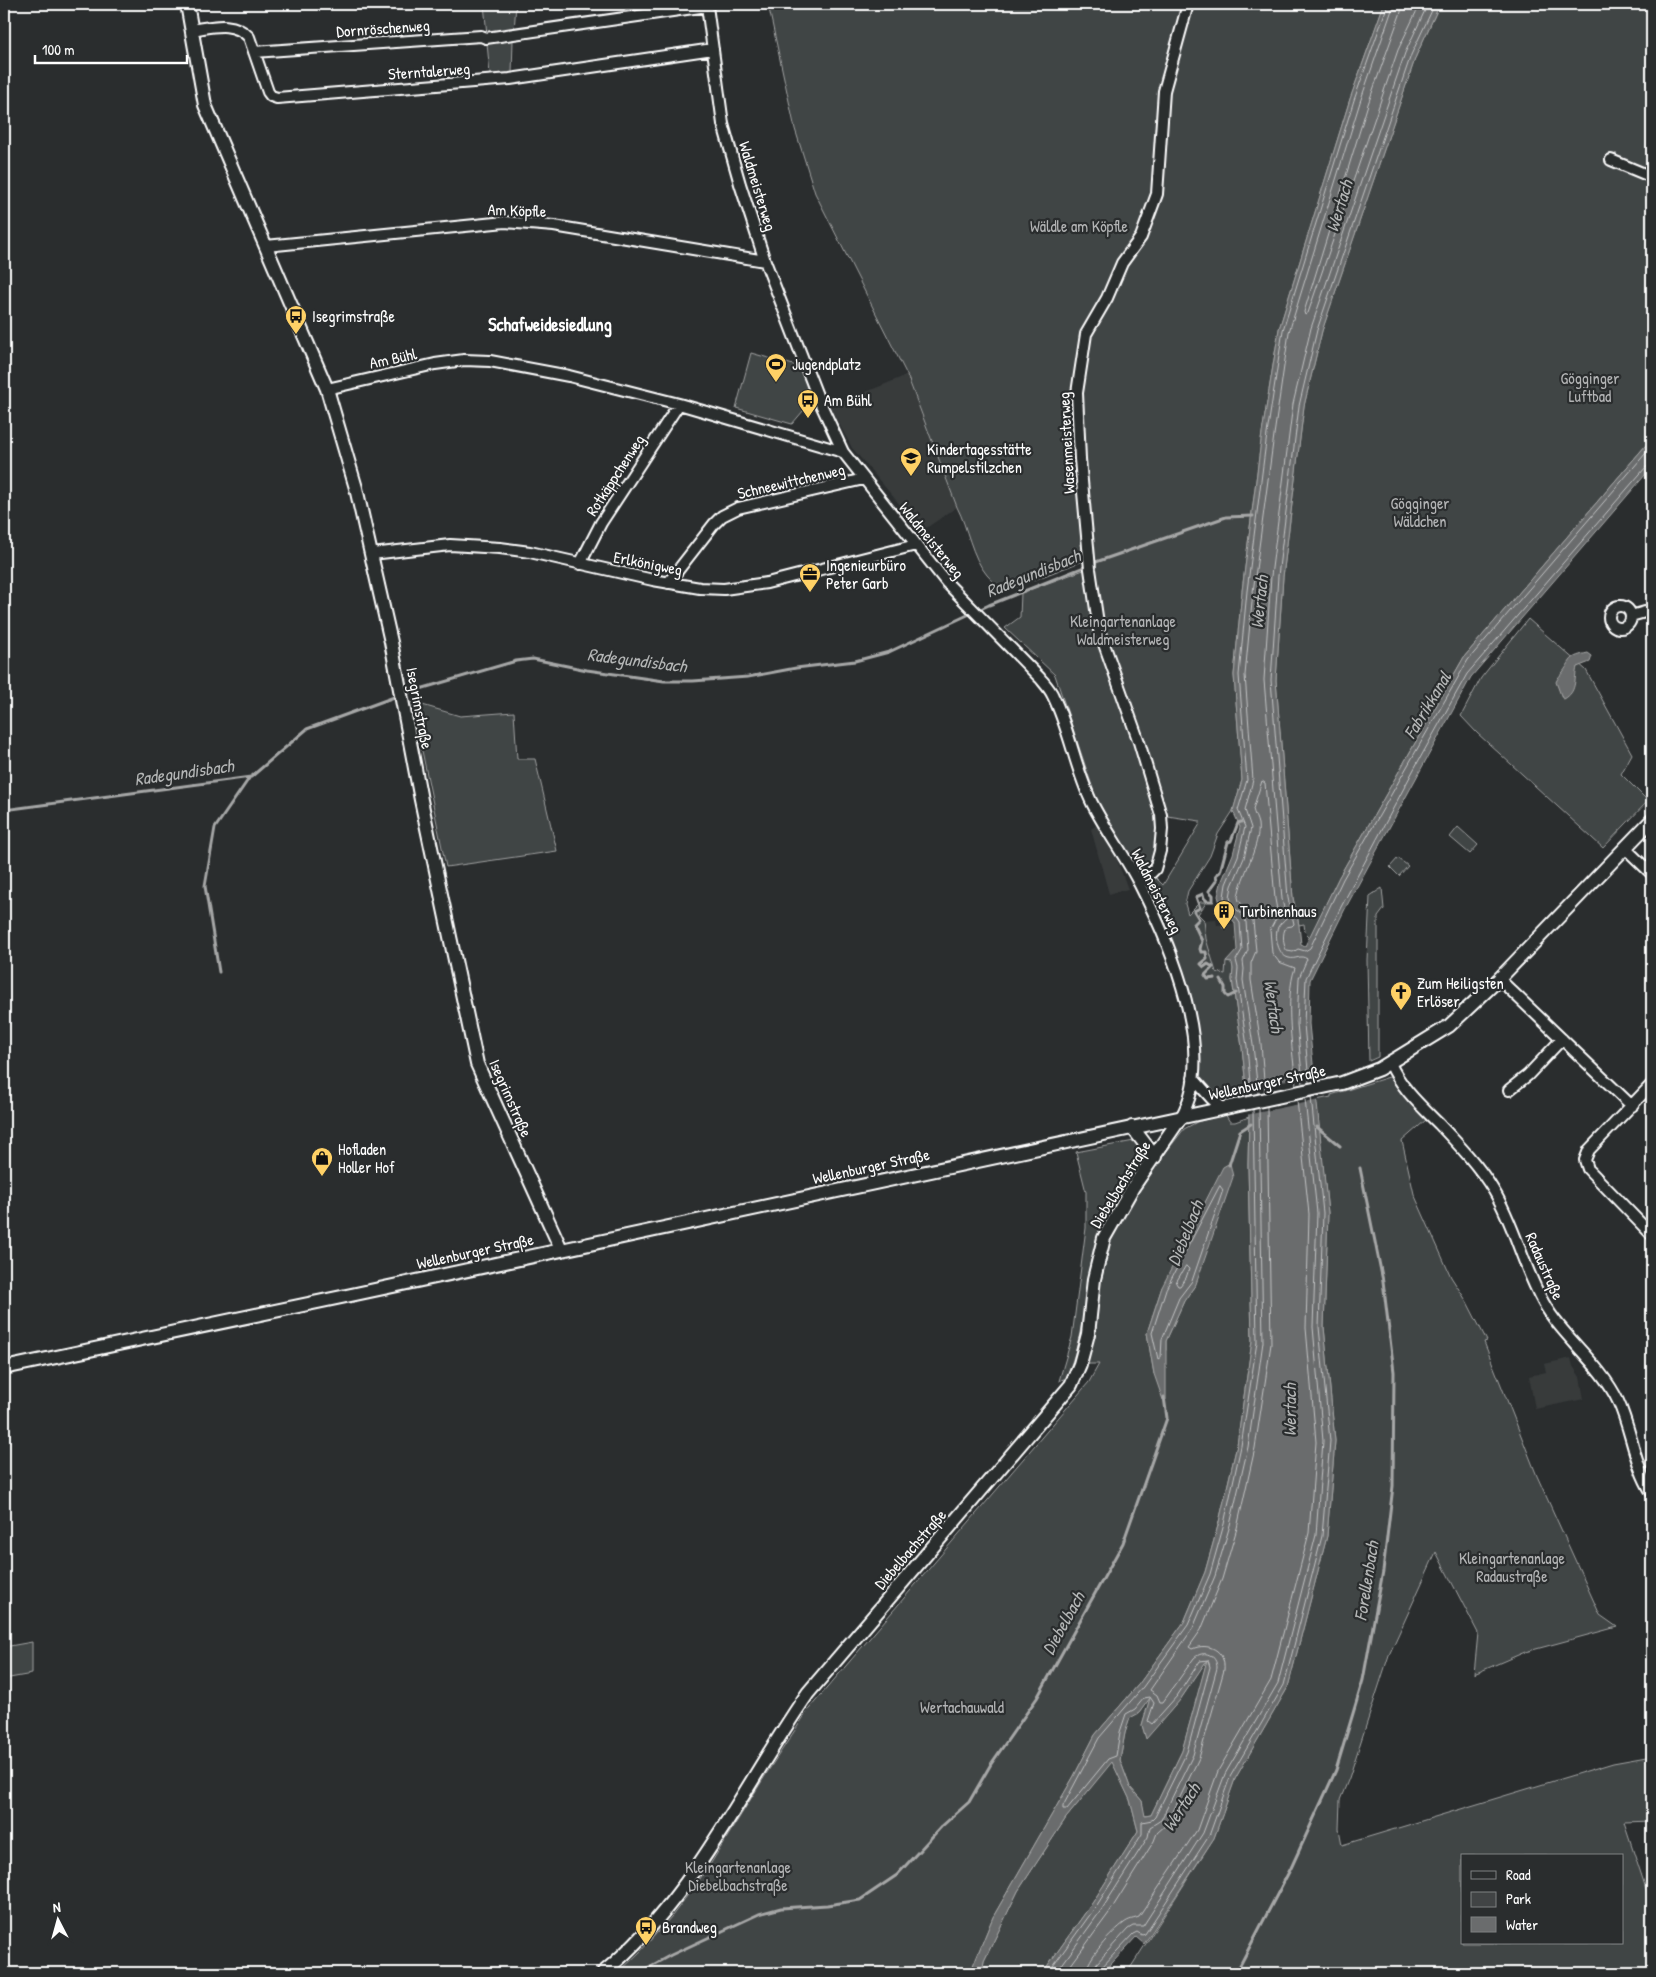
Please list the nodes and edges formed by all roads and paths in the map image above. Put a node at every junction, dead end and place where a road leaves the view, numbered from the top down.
1 (187, 4) edge
2 (1188, 4) edge
3 (191, 30) junction
4 (712, 49) junction
5 (254, 52) junction
6 (1611, 160) dead end
7 (1652, 177) edge
8 (266, 246) junction
9 (765, 261) junction
10 (327, 389) junction
11 (679, 404) junction
12 (843, 452) junction
13 (864, 479) junction
14 (916, 545) junction
15 (372, 554) junction
16 (580, 564) junction
17 (668, 582) junction
18 (1652, 610) edge
19 (1631, 616) dead end
20 (1652, 820) edge
21 (1625, 848) junction
22 (1652, 874) edge
23 (1140, 884) junction
24 (1499, 979) junction
25 (1562, 1039) junction
26 (1390, 1063) junction
27 (1193, 1078) junction
28 (1652, 1084) edge
29 (1509, 1090) dead end
30 (1632, 1106) junction
31 (1222, 1108) junction
32 (1181, 1117) junction
33 (1132, 1128) junction
34 (1155, 1157) junction
35 (1652, 1235) edge
36 (561, 1249) junction
37 (4, 1368) edge
38 (1652, 1493) edge
39 (604, 1973) edge

1 - 3 street, Isegrimstraße
2 - 23 street, Wasenmeisterweg
3 - 5 street, Sterntalerweg
3 - 8 street, Isegrimstraße
4 - 5 street, Sterntalerweg
4 - 5 street, Dornröschenweg
4 - 9 street, Waldmeisterweg
6 - 7 street
8 - 9 street, Am Köpfle
8 - 10 street, Isegrimstraße
9 - 12 street, Waldmeisterweg
10 - 11 street, Am Bühl
10 - 15 street, Isegrimstraße
11 - 12 street, Am Bühl
11 - 16 street, Rotkäppchenweg
12 - 13 street, Waldmeisterweg
13 - 14 street, Waldmeisterweg
13 - 17 street, Schneewittchenweg
14 - 17 street, Erlkönigweg
14 - 23 street, Waldmeisterweg
15 - 16 street, Erlkönigweg
15 - 36 street, Isegrimstraße
16 - 17 street, Erlkönigweg
18 - 19 street
20 - 21 street, Wellenburger Straße
21 - 22 street
21 - 24 street, Wellenburger Straße
23 - 27 street, Waldmeisterweg
24 - 25 street
24 - 26 street, Wellenburger Straße
25 - 29 street
25 - 30 street
26 - 31 street, Wellenburger Straße
26 - 38 street, Radaustraße
27 - 31 street
27 - 32 street, Waldmeisterweg
28 - 30 street
30 - 35 street
31 - 32 street, Wellenburger Straße
32 - 33 street, Wellenburger Straße
32 - 34 street, Diebelbachstraße
33 - 34 street
33 - 36 street, Wellenburger Straße
34 - 39 street, Diebelbachstraße
36 - 37 street, Wellenburger Straße

